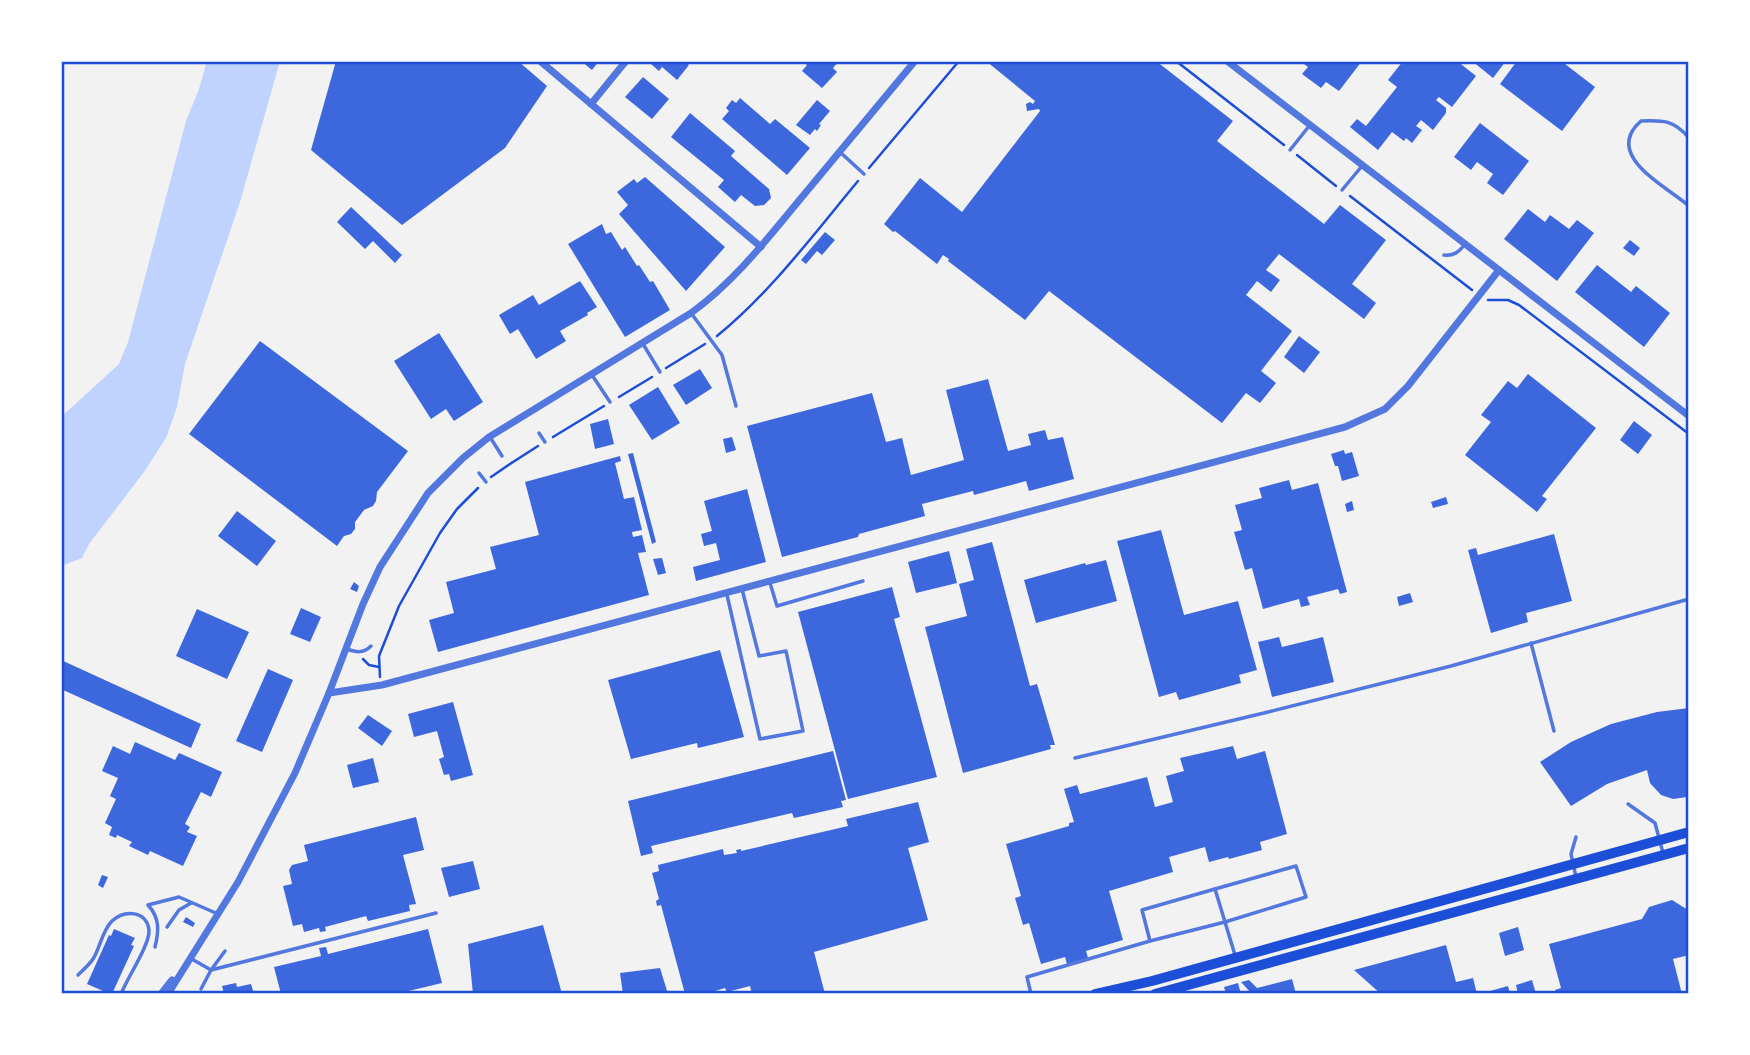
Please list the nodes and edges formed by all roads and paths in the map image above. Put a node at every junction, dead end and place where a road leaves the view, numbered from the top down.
1 (540, 61) edge
2 (626, 61) edge
3 (915, 61) edge
4 (1176, 61) edge
5 (1227, 61) edge
6 (591, 104) junction
7 (1310, 125) junction
8 (1689, 138) edge
9 (1290, 150) junction
10 (839, 152) junction
11 (1362, 166) junction
12 (864, 174) dead end
13 (1342, 190) junction
14 (1689, 206) edge
15 (1465, 244) junction
16 (761, 247) junction
17 (1444, 256) dead end
18 (1499, 270) junction
19 (1470, 288) dead end
20 (1482, 301) dead end
21 (691, 313) junction
22 (643, 343) junction
23 (660, 372) dead end
24 (592, 374) junction
25 (610, 402) dead end
26 (736, 407) dead end
27 (1689, 416) edge
28 (539, 433) dead end
29 (1689, 434) edge
30 (489, 437) junction
31 (545, 442) dead end
32 (502, 456) dead end
33 (479, 473) dead end
34 (486, 482) dead end
35 (770, 581) junction
36 (863, 581) dead end
37 (742, 588) junction
38 (726, 593) junction
39 (1689, 598) edge
40 (1531, 643) junction
41 (371, 646) dead end
42 (346, 649) junction
43 (363, 659) dead end
44 (379, 667) dead end
45 (329, 694) junction
46 (1555, 730) dead end
47 (1075, 758) dead end
48 (1628, 804) dead end
49 (1689, 832) edge
50 (1576, 837) dead end
51 (1659, 840) junction
52 (1689, 848) edge
53 (1663, 855) junction
54 (1573, 864) junction
55 (1577, 879) junction
56 (1215, 889) junction
57 (193, 902) junction
58 (436, 913) dead end
59 (218, 914) junction
60 (1225, 922) junction
61 (167, 928) dead end
62 (1150, 941) junction
63 (155, 947) dead end
64 (225, 951) dead end
65 (1236, 957) junction
66 (190, 958) junction
67 (211, 970) junction
68 (78, 975) dead end
69 (201, 989) dead end
70 (121, 994) edge
71 (161, 994) edge
72 (168, 994) edge
73 (1031, 994) edge
74 (1095, 994) edge
75 (1154, 994) edge

1 - 6 street
2 - 6 street
3 - 10 street
4 - 9 path
5 - 7 street
6 - 16 street
7 - 9 lane
7 - 11 street
8 - 14 lane
9 - 13 path
10 - 12 lane
10 - 16 street
11 - 13 lane
11 - 15 street
13 - 19 path
15 - 17 lane
15 - 18 street
16 - 21 street
18 - 27 street
18 - 35 street
20 - 29 path
21 - 22 street
21 - 26 lane
22 - 23 lane
22 - 24 street
24 - 25 lane
24 - 30 street
28 - 31 lane
30 - 32 lane
30 - 42 street
33 - 34 lane
35 - 36 lane
35 - 37 street
37 - 38 street
37 - 38 lane
38 - 45 street
39 - 40 lane
40 - 46 lane
40 - 47 lane
41 - 42 lane
42 - 45 street
43 - 44 path
45 - 59 street
48 - 51 lane
49 - 51 main road
50 - 54 lane
51 - 53 lane
51 - 54 main road
52 - 53 main road
53 - 55 main road
54 - 55 lane
54 - 65 main road
55 - 75 main road
56 - 60 lane
56 - 60 lane
56 - 62 lane
57 - 59 lane
57 - 61 lane
57 - 63 lane
58 - 67 lane
59 - 66 street
60 - 62 lane
60 - 65 lane
62 - 73 lane
64 - 67 lane
65 - 74 main road
66 - 67 lane
66 - 71 street
66 - 72 street
67 - 69 lane
68 - 70 lane

